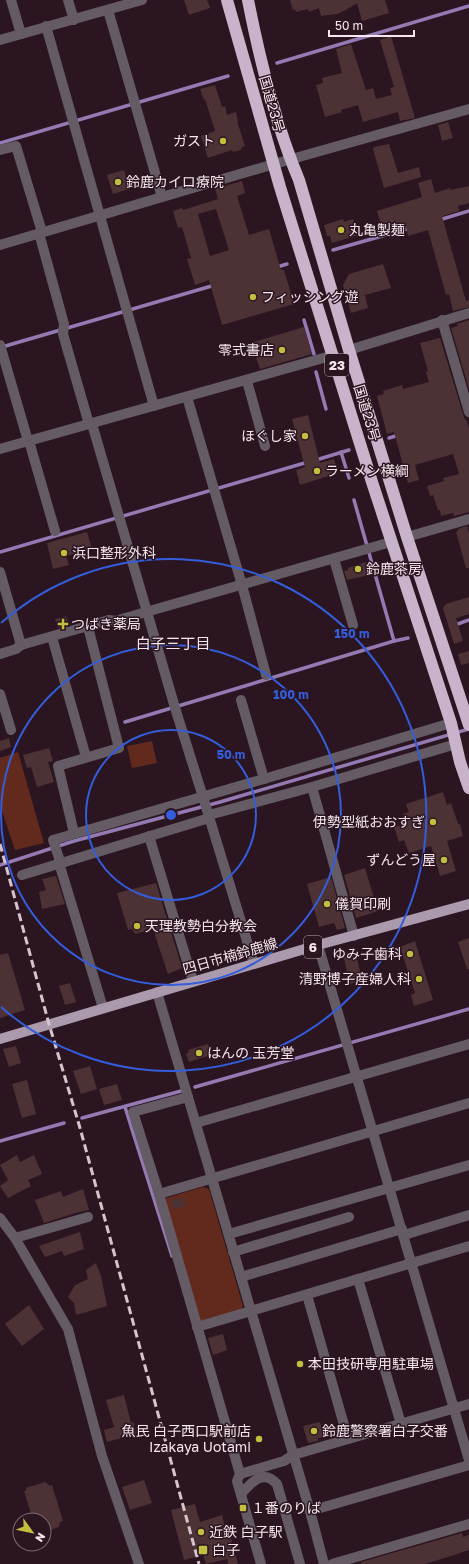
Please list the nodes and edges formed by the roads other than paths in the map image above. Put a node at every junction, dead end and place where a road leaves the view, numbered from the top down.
1 (11, 0) edge
2 (68, 0) edge
3 (142, 0) edge
4 (227, 0) edge
5 (248, 0) edge
6 (108, 10) junction
7 (74, 20) junction
8 (46, 26) junction
9 (21, 34) junction
10 (0, 40) edge
11 (469, 109) edge
12 (0, 150) edge
13 (291, 160) junction
14 (274, 164) junction
15 (162, 197) junction
16 (100, 214) junction
17 (40, 232) junction
18 (0, 245) edge
19 (469, 313) edge
20 (442, 320) junction
21 (1, 349) edge
22 (349, 350) junction
23 (334, 355) junction
24 (247, 381) junction
25 (186, 397) junction
26 (154, 406) junction
27 (469, 412) edge
28 (91, 424) junction
29 (29, 441) junction
30 (265, 446) dead end
31 (0, 450) edge
32 (469, 519) edge
33 (55, 531) dead end
34 (407, 537) junction
35 (391, 542) junction
36 (334, 558) junction
37 (0, 572) edge
38 (2, 585) edge
39 (242, 585) junction
40 (146, 612) junction
41 (353, 625) dead end
42 (88, 627) junction
43 (52, 637) junction
44 (21, 645) junction
45 (0, 654) edge
46 (266, 675) dead end
47 (0, 694) edge
48 (241, 700) dead end
49 (468, 721) edge
50 (451, 726) junction
51 (11, 730) dead end
52 (456, 744) junction
53 (86, 757) junction
54 (264, 779) junction
55 (312, 787) junction
56 (469, 788) edge
57 (203, 796) junction
58 (209, 815) junction
59 (74, 833) junction
60 (149, 836) junction
61 (59, 861) junction
62 (22, 875) dead end
63 (469, 904) edge
64 (354, 936) junction
65 (318, 945) junction
66 (254, 964) junction
67 (193, 981) junction
68 (157, 992) junction
69 (103, 1008) junction
70 (0, 1039) edge
71 (469, 1044) edge
72 (356, 1076) junction
73 (188, 1096) junction
74 (469, 1103) edge
75 (196, 1123) junction
76 (373, 1131) junction
77 (469, 1165) edge
78 (213, 1179) junction
79 (390, 1188) junction
80 (159, 1194) junction
81 (469, 1215) edge
82 (88, 1217) dead end
83 (349, 1217) dead end
84 (0, 1218) edge
85 (403, 1232) junction
86 (229, 1234) junction
87 (15, 1238) junction
88 (469, 1246) edge
89 (234, 1252) junction
90 (412, 1262) junction
91 (241, 1277) junction
92 (358, 1279) junction
93 (307, 1295) junction
94 (251, 1312) junction
95 (197, 1328) junction
96 (469, 1404) edge
97 (454, 1409) junction
98 (400, 1424) junction
99 (348, 1438) junction
100 (293, 1455) junction
101 (469, 1460) edge
102 (469, 1465) edge
103 (240, 1474) junction
104 (241, 1494) junction
105 (310, 1511) junction
106 (469, 1524) edge
107 (138, 1564) edge
108 (260, 1564) edge
109 (300, 1564) edge
110 (324, 1564) edge
111 (332, 1564) edge

1 - 9 street
2 - 7 street
3 - 6 street
4 - 14 highway, 国道23号 / 23
5 - 13 highway, 国道23号 / 23
6 - 7 street
6 - 15 street
7 - 8 street
8 - 9 street
8 - 16 street
9 - 10 street
11 - 13 street
12 - 17 street
13 - 14 street
13 - 22 highway, 国道23号 / 23
14 - 15 street
14 - 23 highway, 国道23号 / 23
15 - 16 street
16 - 17 street
16 - 26 street
17 - 18 street
17 - 28 street
19 - 20 street
20 - 22 street
20 - 27 street
21 - 29 street
22 - 34 highway, 国道23号 / 23
23 - 24 street
23 - 35 highway, 国道23号 / 23
24 - 25 street
24 - 30 street
25 - 26 street
25 - 39 street
26 - 28 street
28 - 29 street
28 - 40 street
29 - 31 street
29 - 33 street
32 - 34 street
34 - 49 highway, 国道23号 / 23
35 - 36 street
35 - 50 highway, 国道23号 / 23
36 - 39 street
36 - 41 street
37 - 38 street
38 - 44 street
39 - 40 street
39 - 46 street
40 - 42 street
40 - 57 street
42 - 43 street
42 - 53 street
43 - 44 street
43 - 53 street
44 - 45 street
47 - 51 street
48 - 54 street
50 - 52 highway, 国道23号 / 23
50 - 54 street
52 - 55 street
52 - 56 highway, 国道23号 / 23
53 - 59 street
54 - 57 street
55 - 58 street
55 - 64 street
57 - 58 street
57 - 59 street
58 - 60 street
58 - 66 street
59 - 61 street
60 - 61 street
60 - 67 street
61 - 62 street
61 - 69 street
63 - 64 main road, 四日市楠鈴鹿線 / 6
64 - 65 main road, 四日市楠鈴鹿線 / 6
65 - 66 main road, 四日市楠鈴鹿線 / 6
65 - 72 street
66 - 67 main road, 四日市楠鈴鹿線 / 6
67 - 68 main road, 四日市楠鈴鹿線 / 6
68 - 69 main road, 四日市楠鈴鹿線 / 6
68 - 73 street
69 - 70 main road, 四日市楠鈴鹿線 / 6
71 - 72 street
72 - 75 street
72 - 76 street
73 - 75 street
73 - 80 street
74 - 76 street
75 - 78 street
76 - 78 street
76 - 79 street
77 - 79 street
78 - 80 street
78 - 86 street
79 - 85 street
79 - 86 street
80 - 95 street
81 - 85 street
82 - 87 street
83 - 89 street
84 - 87 street
85 - 90 street
85 - 91 street
86 - 89 street
87 - 107 street
88 - 90 street
89 - 91 street
90 - 92 street
90 - 97 street
91 - 94 street
92 - 93 street
92 - 98 street
93 - 94 street
93 - 99 street
94 - 95 street
94 - 100 street
95 - 103 street
96 - 97 street
97 - 98 street
97 - 101 street
98 - 99 street
99 - 100 street
100 - 103 street
100 - 105 street
102 - 105 street
103 - 104 street
104 - 108 street
104 - 109 street
105 - 110 street
106 - 111 street

